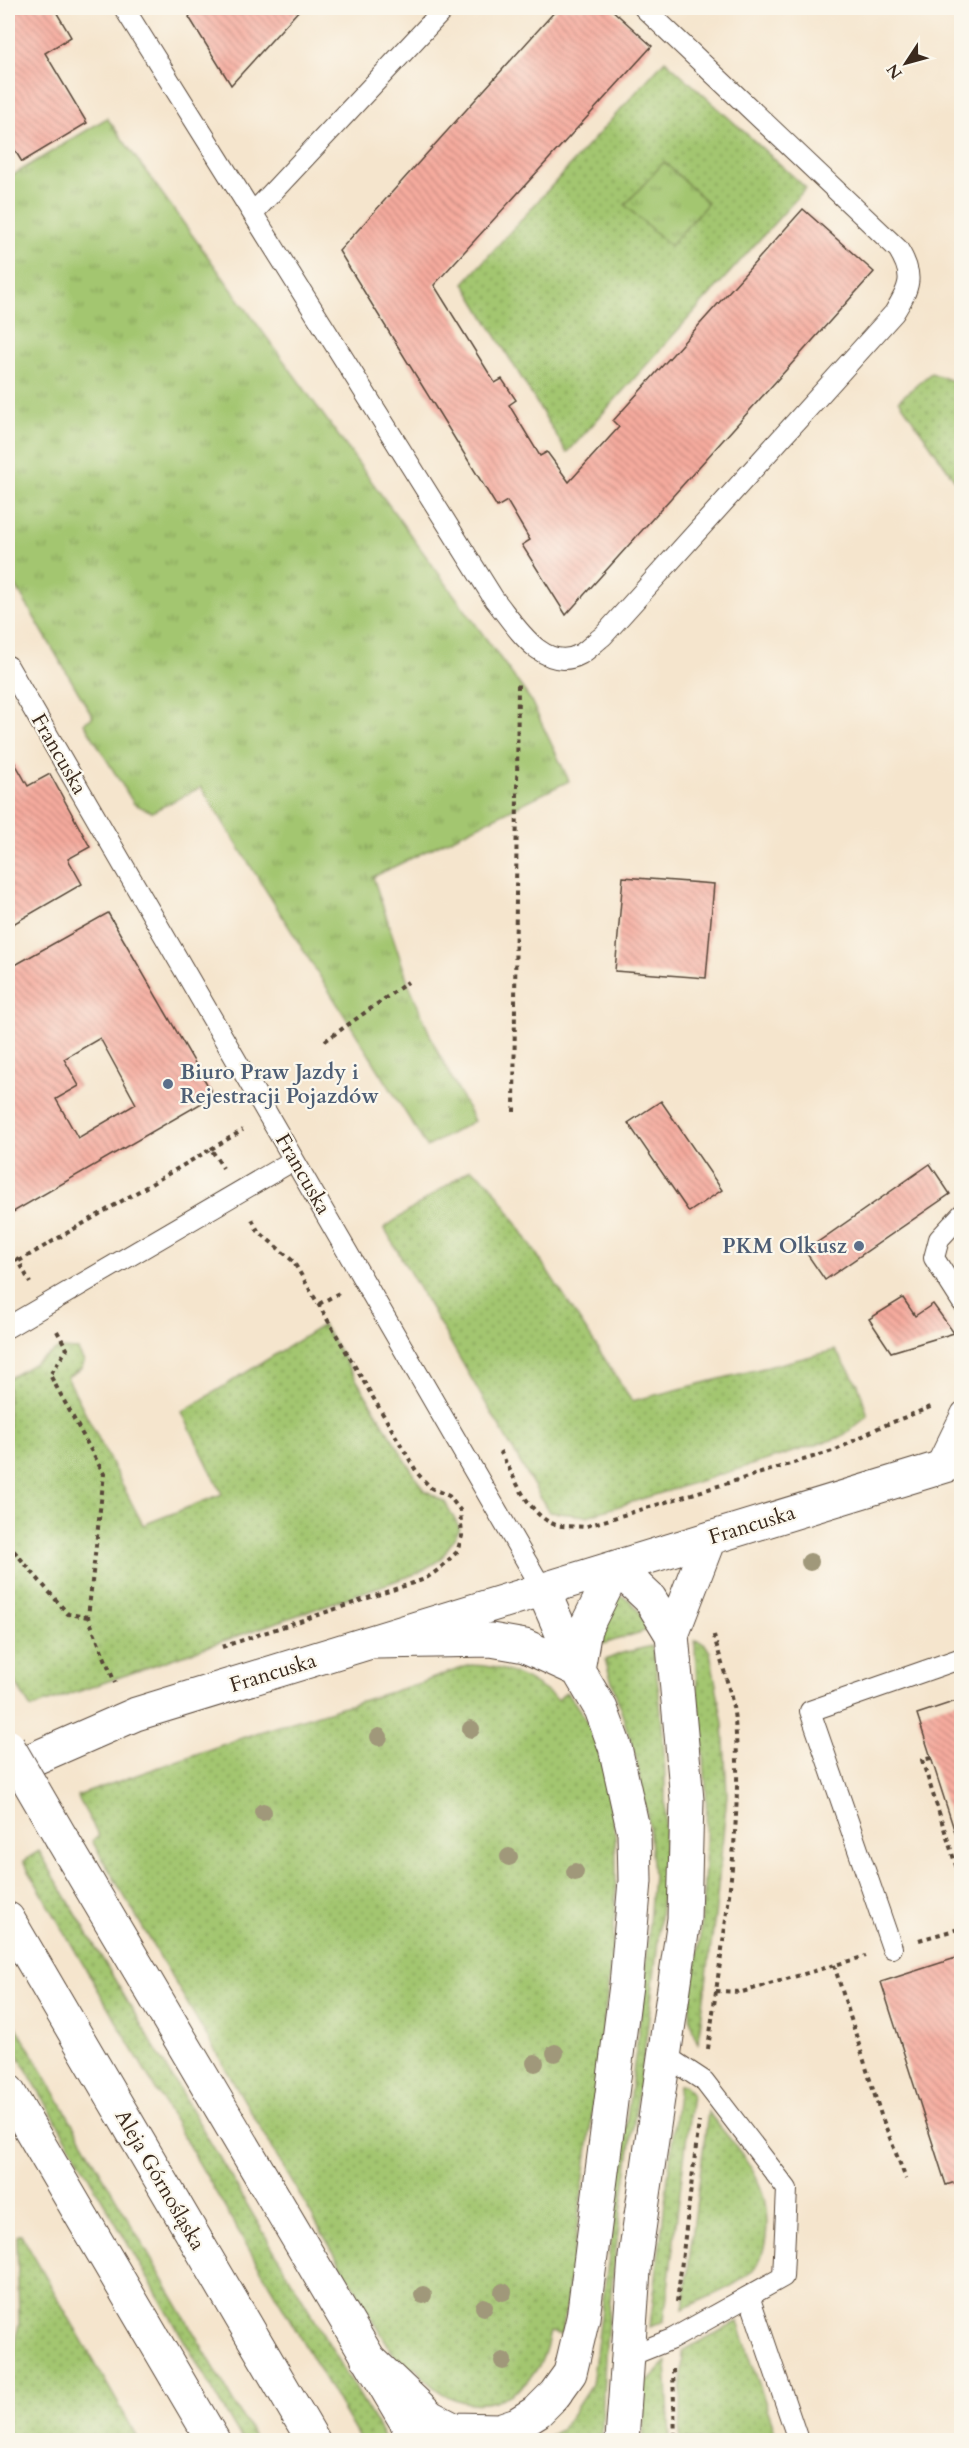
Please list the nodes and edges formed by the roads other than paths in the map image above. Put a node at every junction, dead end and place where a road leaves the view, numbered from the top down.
1 (124, 8) edge
2 (445, 8) edge
3 (644, 8) edge
4 (253, 213) junction
5 (8, 666) edge
6 (294, 1160) junction
7 (962, 1214) edge
8 (962, 1302) edge
9 (8, 1327) edge
10 (962, 1412) edge
11 (948, 1465) edge
12 (709, 1539) junction
13 (616, 1568) junction
14 (543, 1590) junction
15 (672, 1635) junction
16 (377, 1641) junction
17 (962, 1658) edge
18 (578, 1670) junction
19 (8, 1746) edge
20 (8, 1770) edge
21 (8, 1919) edge
22 (891, 1948) road end
23 (663, 2054) junction
24 (8, 2091) edge
25 (749, 2295) junction
26 (367, 2357) junction
27 (627, 2357) junction
28 (213, 2440) edge
29 (313, 2440) edge
30 (417, 2440) edge
31 (622, 2440) edge
32 (798, 2440) edge

1 - 4 lane
2 - 4 lane
3 - 4 lane
5 - 6 lane, Francuska
6 - 9 lane
6 - 14 lane, Francuska
7 - 8 lane
10 - 11 lane
11 - 12 main road, Francuska
12 - 13 main road, Francuska
12 - 15 main road
13 - 14 main road, Francuska
13 - 15 main road
13 - 18 main road
14 - 16 main road, Francuska
14 - 18 main road
15 - 23 main road
16 - 18 main road
16 - 20 main road, Francuska
17 - 22 lane
18 - 26 main road
19 - 26 main road, bridge
21 - 29 main road, Aleja Górnośląska
23 - 25 lane
23 - 27 main road
24 - 28 main road
25 - 27 lane
25 - 32 lane
26 - 30 main road
27 - 31 main road

